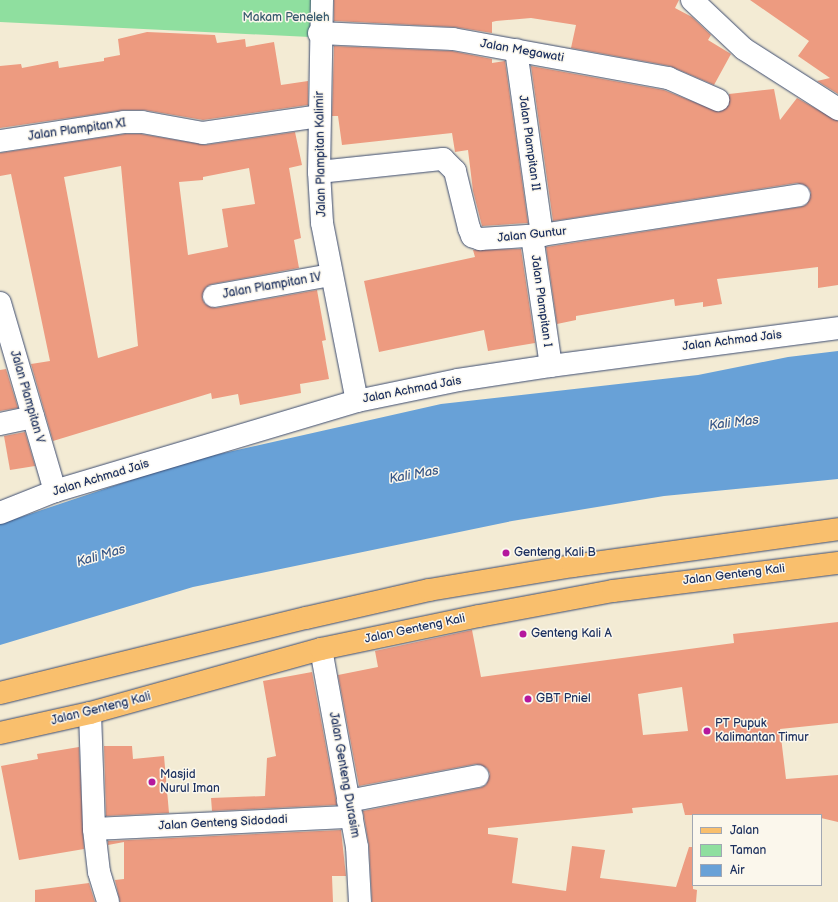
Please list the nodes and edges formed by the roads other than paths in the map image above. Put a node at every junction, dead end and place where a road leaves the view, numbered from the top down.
1 (322, 0) edge
2 (692, 0) edge
3 (319, 33) junction
4 (516, 50) junction
5 (718, 100) dead end
6 (838, 109) edge
7 (319, 116) junction
8 (0, 141) edge
9 (319, 172) junction
10 (799, 195) dead end
11 (537, 236) junction
12 (331, 275) junction
13 (214, 296) dead end
14 (0, 303) edge
15 (838, 328) edge
16 (551, 366) junction
17 (358, 401) junction
18 (33, 417) junction
19 (0, 424) edge
20 (55, 491) junction
21 (0, 513) edge
22 (838, 529) edge
23 (838, 563) edge
24 (321, 648) junction
25 (0, 693) edge
26 (90, 713) junction
27 (0, 733) edge
28 (478, 776) dead end
29 (350, 809) junction
30 (94, 830) junction
31 (108, 902) edge
32 (360, 902) edge

1 - 3 street, Jalan Plampitan Kalimir
2 - 6 street
3 - 4 street, Jalan Megawati
3 - 7 street, Jalan Plampitan Kalimir
4 - 5 street, Jalan Megawati
4 - 11 street, Jalan Plampitan II
7 - 8 street, Jalan Plampitan XI
7 - 9 street, Jalan Plampitan Kalimir
9 - 11 street, Jalan Guntur
9 - 12 street, Jalan Plampitan Kalimir
10 - 11 street, Jalan Guntur
11 - 16 street, Jalan Plampitan I
12 - 13 street, Jalan Plampitan IV
12 - 17 street, Jalan Plampitan Kalimir
14 - 18 street, Jalan Plampitan V
15 - 16 street, Jalan Achmad Jais
16 - 17 street, Jalan Achmad Jais
17 - 20 street, Jalan Achmad Jais
18 - 19 street
18 - 20 street, Jalan Plampitan V
20 - 21 street, Jalan Achmad Jais
22 - 25 main road
23 - 24 main road, Jalan Genteng Kali
24 - 26 main road, Jalan Genteng Kali
24 - 29 street, Jalan Genteng Durasim
26 - 27 main road, Jalan Genteng Kali
26 - 30 street
28 - 29 street, Jalan Genteng Sidodadi
29 - 30 street, Jalan Genteng Sidodadi
29 - 32 street, Jalan Genteng Durasim
30 - 31 street

